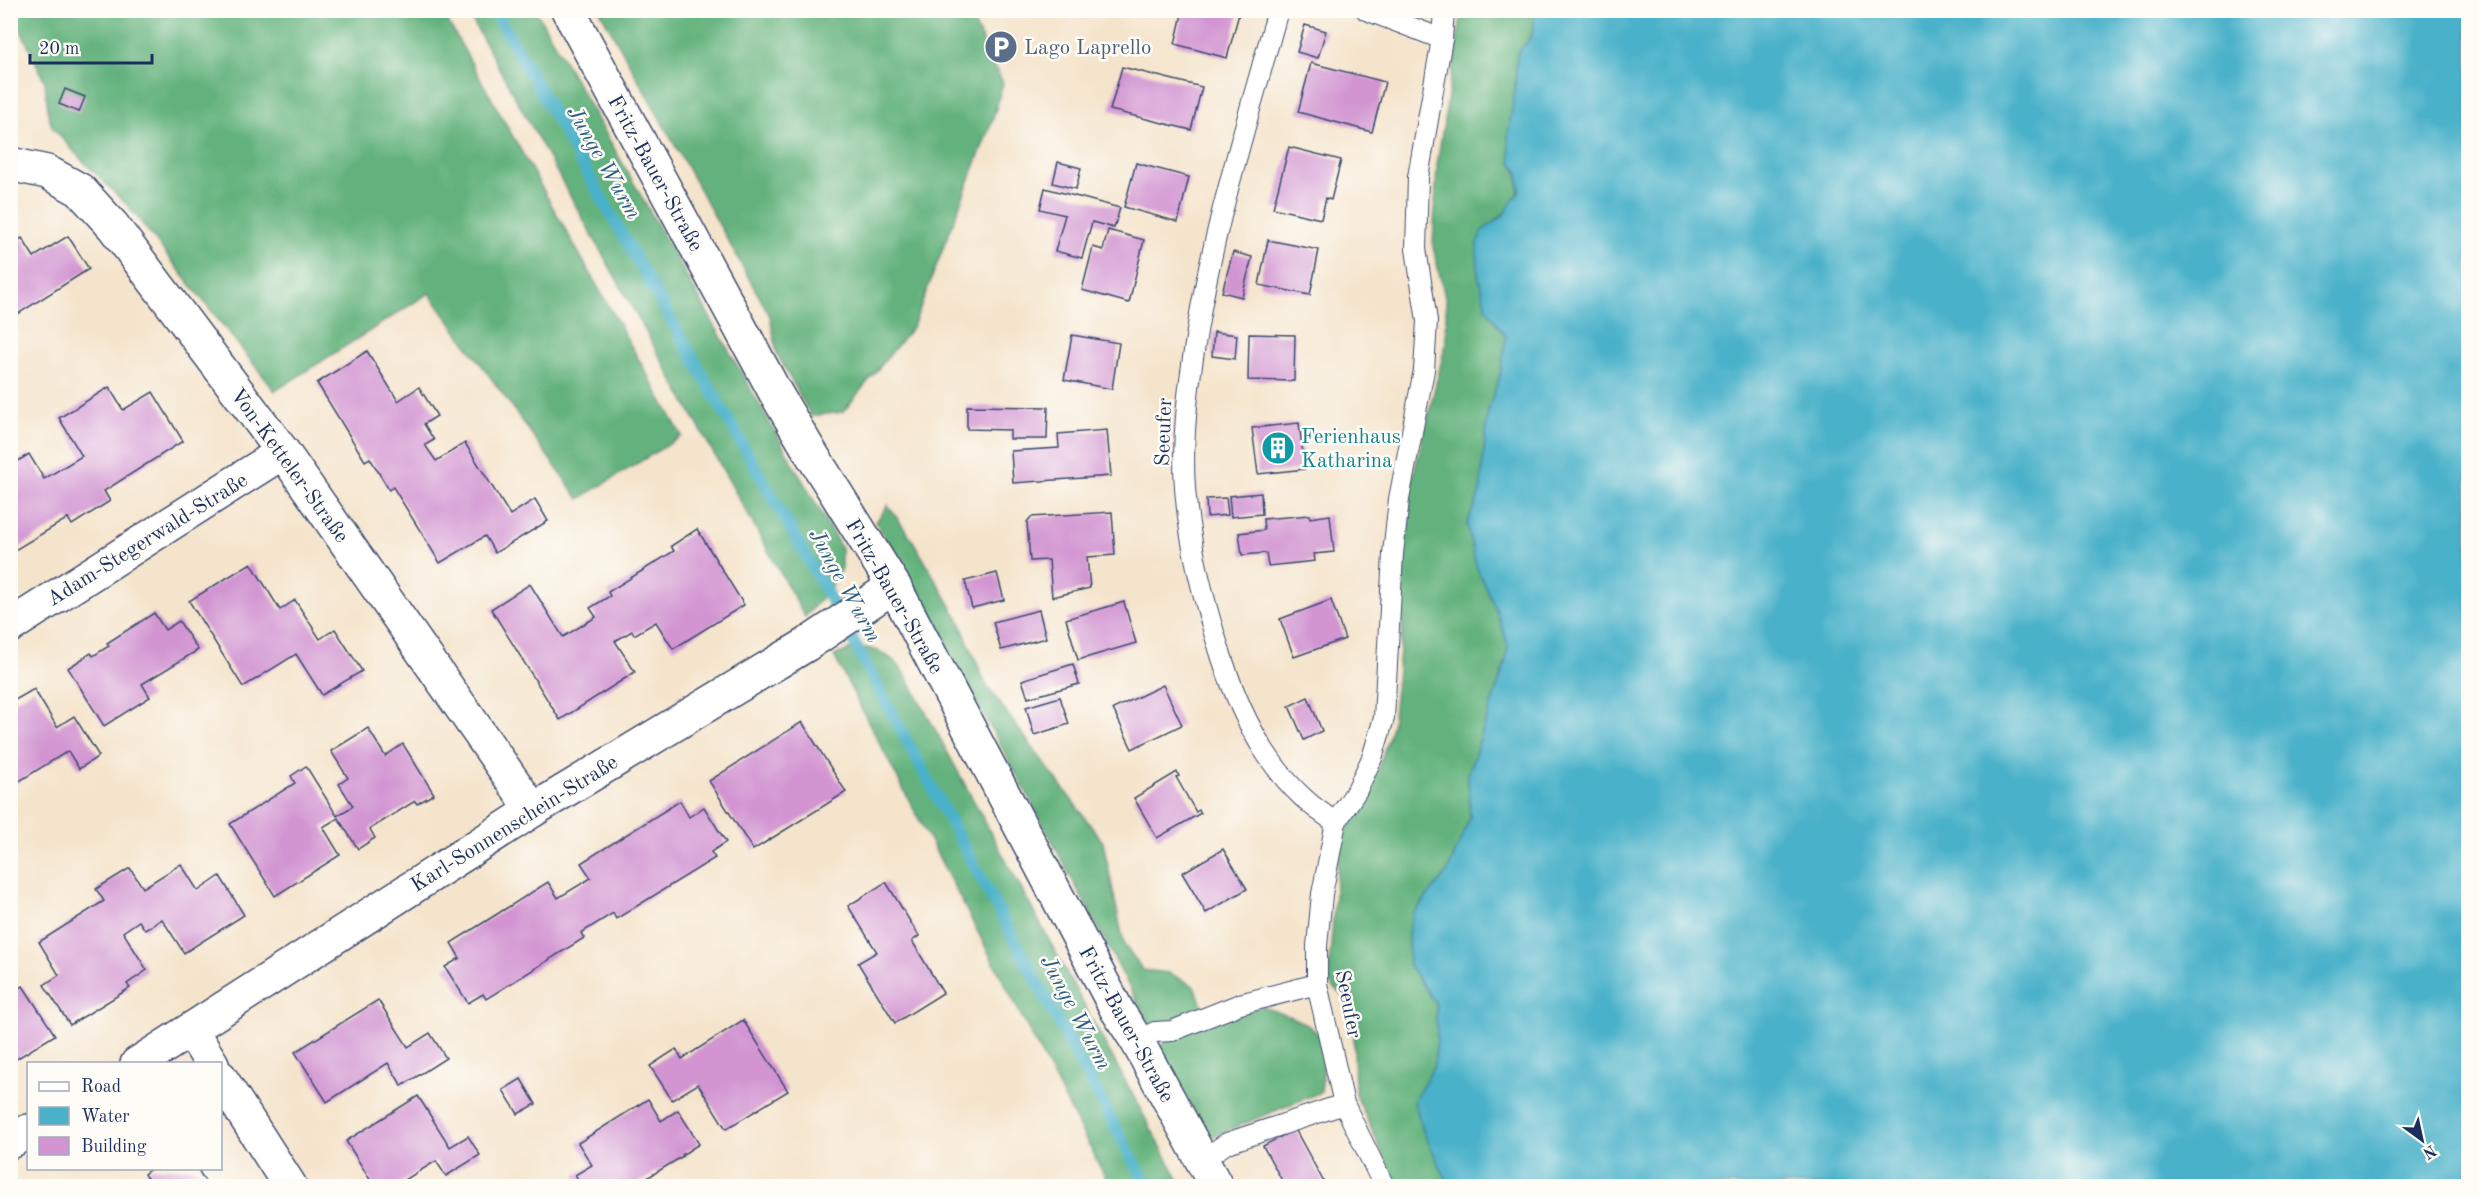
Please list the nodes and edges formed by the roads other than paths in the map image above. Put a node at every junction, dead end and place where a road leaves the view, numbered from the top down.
1 (568, 10) edge
2 (1278, 10) edge
3 (1366, 10) edge
4 (1444, 10) edge
5 (1442, 39) junction
6 (10, 164) edge
7 (283, 452) junction
8 (894, 586) junction
9 (10, 626) edge
10 (533, 810) junction
11 (1336, 822) junction
12 (1317, 984) junction
13 (191, 1030) junction
14 (1137, 1041) junction
15 (140, 1062) edge
16 (211, 1062) edge
17 (222, 1080) edge
18 (1344, 1104) junction
19 (27, 1132) edge
20 (10, 1142) edge
21 (1209, 1173) edge
22 (290, 1186) edge
23 (1384, 1186) edge

1 - 8 street, Fritz-Bauer-Straße
2 - 11 lane, Seeufer
3 - 5 lane
4 - 5 lane, Seeufer
5 - 11 lane, Seeufer
6 - 7 street, Von-Ketteler-Straße
7 - 9 street, Adam-Stegerwald-Straße
7 - 10 street, Von-Ketteler-Straße
8 - 10 street, Karl-Sonnenschein-Straße
8 - 14 street, Fritz-Bauer-Straße
10 - 13 street, Karl-Sonnenschein-Straße
11 - 12 lane, Seeufer
12 - 14 lane
12 - 18 lane, Seeufer
13 - 15 street, Karl-Sonnenschein-Straße
13 - 16 street
14 - 21 street, Fritz-Bauer-Straße
17 - 22 street
18 - 21 lane
18 - 23 lane, Seeufer
19 - 20 street

